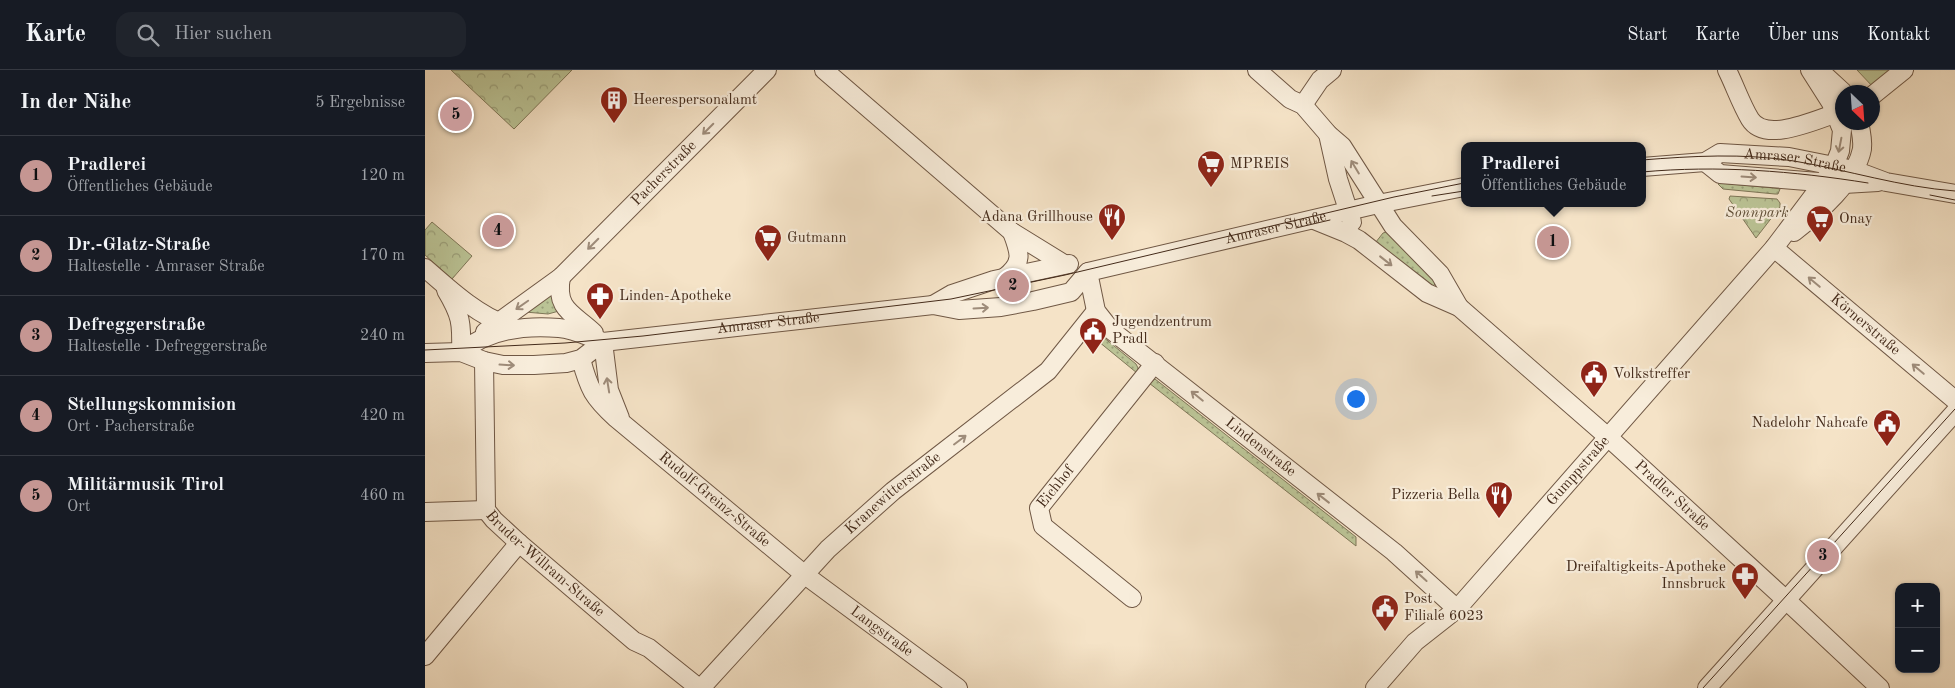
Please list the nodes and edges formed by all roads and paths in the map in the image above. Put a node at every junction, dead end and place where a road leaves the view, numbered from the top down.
1 (767, 70) edge
2 (824, 70) edge
3 (1257, 70) edge
4 (1332, 70) edge
5 (1727, 70) edge
6 (1810, 70) edge
7 (1819, 70) edge
8 (1904, 70) edge
9 (1835, 85) edge
10 (1880, 89) edge
11 (1303, 106) junction
12 (1835, 106) edge
13 (1835, 113) edge
14 (1842, 130) edge
15 (1860, 130) edge
16 (1328, 134) junction
17 (1705, 162) junction
18 (1834, 166) junction
19 (1646, 167) edge
20 (1854, 170) junction
21 (1823, 182) junction
22 (1886, 182) junction
23 (1844, 184) junction
24 (1461, 188) edge
25 (1955, 194) edge
26 (1378, 204) junction
27 (1348, 212) junction
28 (1314, 220) junction
29 (1012, 232) junction
30 (1359, 240) junction
31 (1774, 248) junction
32 (1063, 264) junction
33 (425, 268) edge
34 (1088, 272) junction
35 (561, 277) junction
36 (1004, 278) junction
37 (440, 281) junction
38 (933, 305) junction
39 (1459, 307) junction
40 (1096, 311) junction
41 (497, 322) junction
42 (520, 329) junction
43 (475, 341) junction
44 (603, 342) junction
45 (461, 352) junction
46 (425, 353) edge
47 (581, 359) junction
48 (484, 361) junction
49 (1155, 363) junction
50 (1955, 400) edge
51 (1955, 412) edge
52 (623, 425) junction
53 (1608, 437) junction
54 (486, 510) junction
55 (425, 512) edge
56 (519, 543) junction
57 (805, 575) junction
58 (1132, 598) dead end
59 (1787, 601) junction
60 (1457, 609) junction
61 (425, 656) edge
62 (700, 688) edge
63 (958, 688) edge
64 (1375, 688) edge
65 (1707, 688) edge
66 (1880, 688) edge

1 -> 35 street, Pacherstraße
2 - 29 street
3 - 11 street, Pradler Straße
4 - 11 street
5 - 13 street
6 - 12 street, Gumppstraße
7 - 9 street
8 - 10 street
11 - 16 street, Pradler Straße
14 -> 18 street, Gumppstraße
15 - 20 street, Gumppstraße
26 -> 16 street, Pradler Straße
16 - 27 street
17 - 18 street, Amraser Straße
17 - 19 street, Amraser Straße
17 -> 21 street, Amraser Straße
18 - 20 street, Amraser Straße
18 - 21 street, Gumppstraße
20 - 22 street, Amraser Straße
20 - 23 street, Gumppstraße
21 - 23 street, Amraser Straße
21 - 31 street, Gumppstraße
22 - 23 street, Amraser Straße
22 - 25 street, Amraser Straße
23 - 31 street, Gumppstraße
24 - 26 street, Amraser Straße
26 - 27 street, Amraser Straße
26 - 39 street, Pradler Straße
27 - 28 street, Amraser Straße
27 - 30 street
28 - 30 street, Pradler Straße
28 - 34 street, Amraser Straße
29 - 32 street
29 - 36 street
30 -> 39 street, Pradler Straße
50 -> 31 street, Körnerstraße
31 - 53 street, Gumppstraße
32 - 34 street
32 - 36 street, Amraser Straße
33 - 37 street
38 -> 34 street, Amraser Straße
34 - 40 street, Lindenstraße
35 -> 41 street, Pacherstraße
35 - 44 street
36 - 38 street, Amraser Straße
37 - 41 street
37 - 45 street
38 - 44 street, Amraser Straße
39 - 53 street, Pradler Straße
40 - 49 street, Lindenstraße
57 -> 40 street, Kranewitterstraße
41 - 42 street
41 - 43 street, Pacherstraße
42 - 43 street, Amraser Straße
42 - 44 street, Amraser Straße
43 - 45 street, Amraser Straße
44 - 47 street
52 -> 44 street, Rudolf-Greinz-Straße
45 - 46 street
45 - 48 street
48 -> 47 street
47 - 52 street, Rudolf-Greinz-Straße
48 - 54 street, Bruder-Willram-Straße
49 - 58 street, Eichhof
60 -> 49 street, Lindenstraße
51 - 59 street
52 - 57 street, Rudolf-Greinz-Straße
53 - 59 street, Pradler Straße
53 - 60 street, Gumppstraße
54 - 55 street
54 - 56 street, Bruder-Willram-Straße
56 - 61 street
56 - 62 street, Bruder-Willram-Straße
57 - 62 street, Kranewitterstraße
57 - 63 street, Langstraße
59 - 65 street
59 - 66 street, Pradler Straße
60 - 64 street, Gumppstraße

